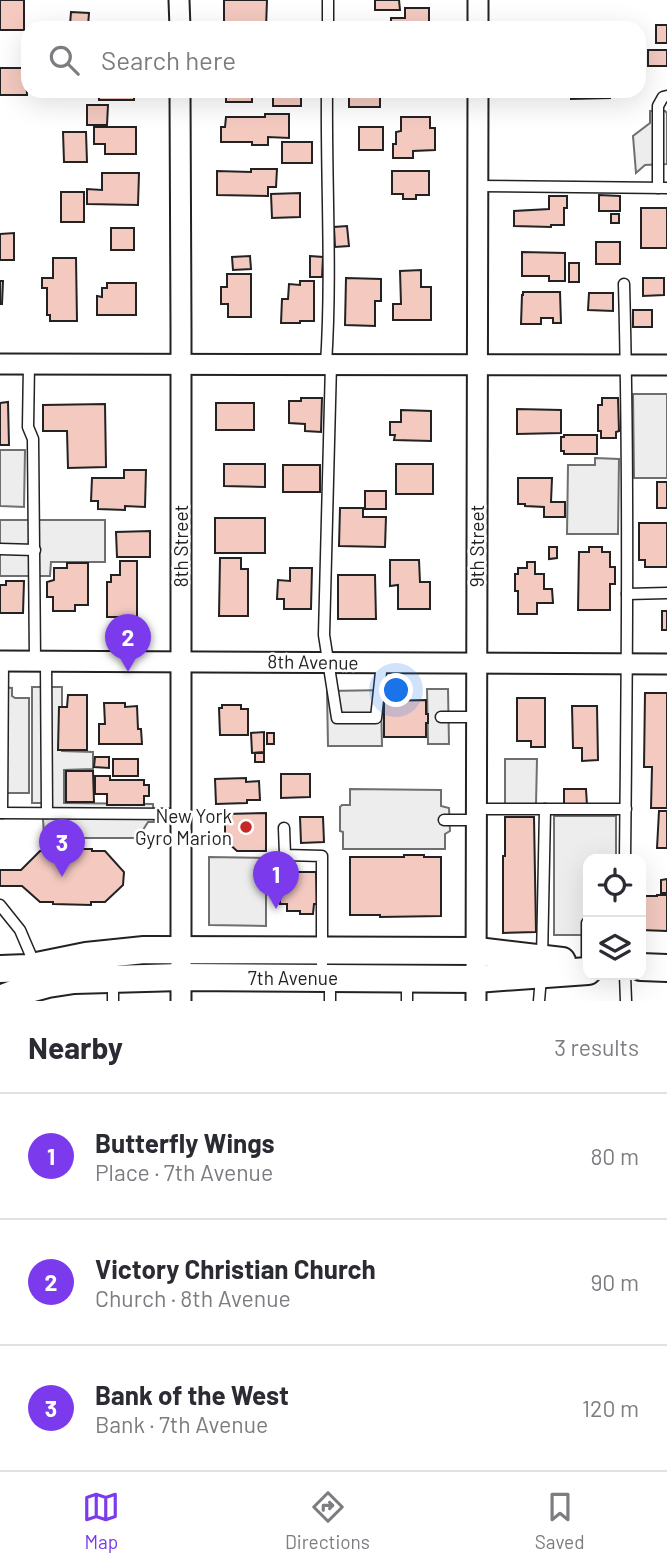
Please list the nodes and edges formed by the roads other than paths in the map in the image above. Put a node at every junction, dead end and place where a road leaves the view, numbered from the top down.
1 (179, 0) edge
2 (328, 0) edge
3 (478, 0) edge
4 (180, 21) edge
5 (328, 21) edge
6 (478, 21) edge
7 (667, 96) edge
8 (180, 98) edge
9 (327, 98) edge
10 (478, 98) edge
11 (478, 186) junction
12 (663, 188) edge
13 (624, 284) dead end
14 (0, 364) edge
15 (29, 364) junction
16 (181, 364) junction
17 (329, 364) junction
18 (477, 365) junction
19 (626, 365) junction
20 (667, 365) edge
21 (0, 549) edge
22 (35, 550) junction
23 (667, 593) edge
24 (627, 594) junction
25 (1, 661) edge
26 (41, 661) junction
27 (181, 661) junction
28 (329, 662) junction
29 (382, 663) junction
30 (477, 663) junction
31 (627, 664) junction
32 (667, 664) edge
33 (441, 717) dead end
34 (477, 717) junction
35 (545, 809) junction
36 (626, 810) junction
37 (1, 813) edge
38 (47, 813) junction
39 (181, 814) junction
40 (477, 815) junction
41 (444, 820) dead end
42 (284, 828) dead end
43 (625, 854) edge
44 (0, 905) edge
45 (181, 949) junction
46 (322, 950) junction
47 (477, 951) junction
48 (36, 967) junction
49 (646, 967) edge
50 (667, 968) edge
51 (0, 969) edge
52 (583, 969) edge
53 (541, 978) edge
54 (625, 980) edge
55 (327, 986) edge
56 (181, 989) edge
57 (113, 990) edge
58 (407, 990) edge
59 (476, 990) edge
60 (0, 999) edge
61 (626, 1001) edge

1 - 4 street
2 - 5 lane
3 - 6 street
7 - 12 lane
8 - 16 street, 8th Street
9 - 17 lane
10 - 11 street, 9th Street
11 - 12 lane
11 - 18 street, 9th Street
13 - 19 lane
14 - 15 street
15 - 16 street
15 - 22 lane
16 - 17 street
16 - 27 street, 8th Street
17 - 18 street
17 - 28 lane
18 - 19 street
18 - 30 street, 9th Street
19 - 20 street
19 - 24 lane
21 - 22 lane
22 - 26 lane
23 - 24 lane
24 - 31 lane
25 - 26 street, 8th Avenue
25 - 37 lane
26 - 27 street, 8th Avenue
26 - 38 lane
27 - 28 street, 8th Avenue
27 - 39 street, 8th Street
28 - 29 street, 8th Avenue
28 - 29 lane
29 - 30 street, 8th Avenue
30 - 31 street, 8th Avenue
30 - 34 street, 9th Street
31 - 32 street, 8th Avenue
31 - 36 lane
33 - 34 lane
34 - 40 street, 9th Street
35 - 36 lane
35 - 40 lane
35 - 53 lane
36 - 43 lane
37 - 38 lane
38 - 39 lane
39 - 45 street, 8th Street
40 - 41 lane
40 - 47 street, 9th Street
42 - 46 lane
44 - 48 lane
45 - 46 main road, 7th Avenue
45 - 48 main road, 7th Avenue
45 - 56 street, 8th Street
46 - 47 main road, 7th Avenue
46 - 55 lane
47 - 53 main road, 7th Avenue
47 - 59 street, 9th Street
48 - 51 main road, 7th Avenue
49 - 50 main road
52 - 53 main road, 7th Avenue
53 - 59 main road, 7th Avenue
54 - 61 lane
55 - 56 main road, 7th Avenue
55 - 58 main road, 7th Avenue
56 - 57 main road, 7th Avenue
57 - 60 main road, 7th Avenue
58 - 59 main road, 7th Avenue

